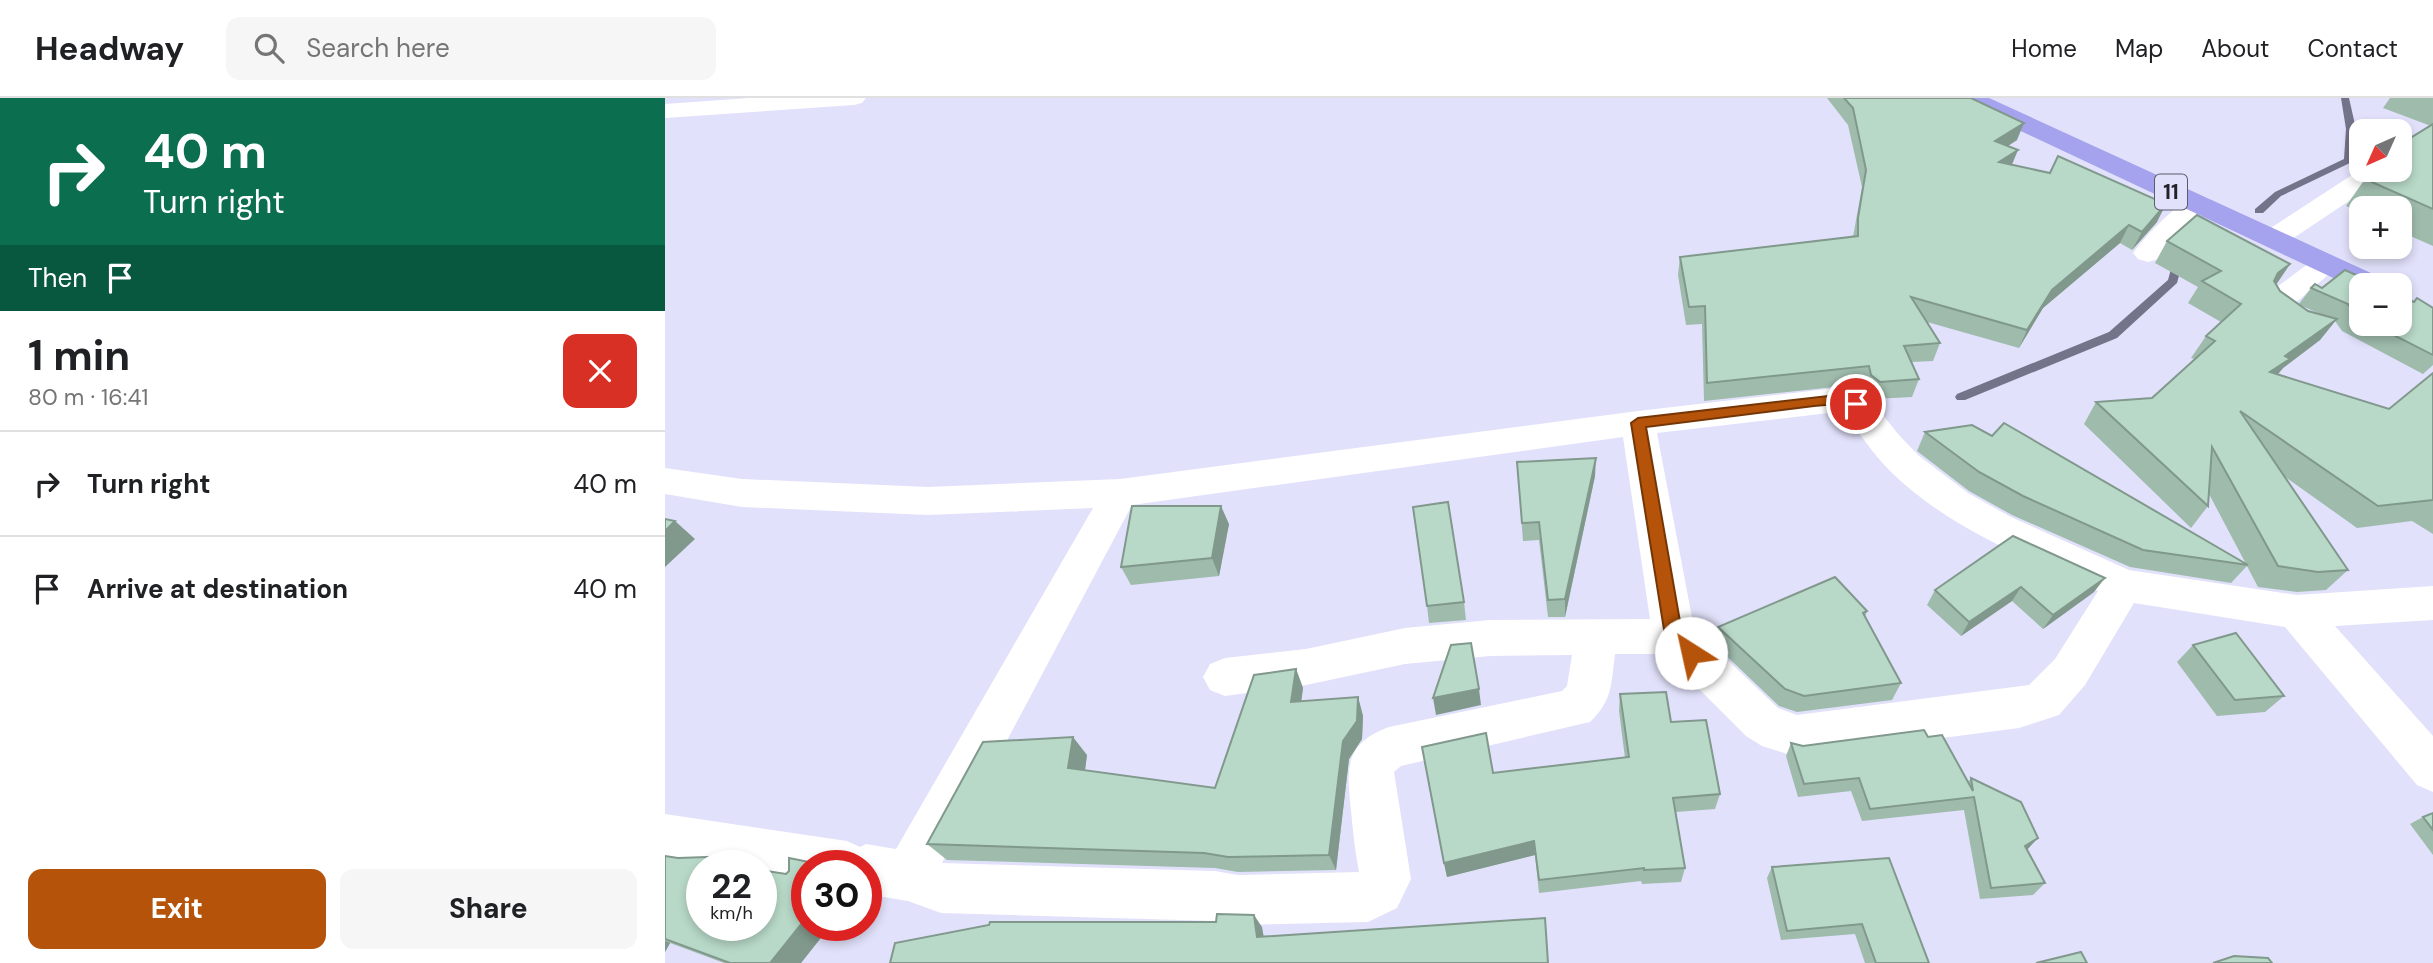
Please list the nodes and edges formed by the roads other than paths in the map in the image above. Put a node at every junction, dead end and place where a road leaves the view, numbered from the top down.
1 (854, 98) edge
2 (1973, 99) edge
3 (665, 111) edge
4 (2359, 182) edge
5 (2198, 204) junction
6 (2273, 239) junction
7 (2148, 253) dead end
8 (2326, 264) junction
9 (2349, 274) edge
10 (2323, 330) edge
11 (1638, 423) junction
12 (665, 481) edge
13 (1120, 493) junction
14 (2124, 585) junction
15 (2433, 603) edge
16 (2297, 612) junction
17 (1674, 636) junction
18 (1596, 639) junction
19 (1226, 677) dead end
20 (2433, 770) edge
21 (665, 838) edge
22 (791, 857) edge
23 (887, 872) edge

1 - 3 street
2 - 5 highway, 11
4 - 6 street
5 - 6 highway, 11
5 - 7 street
6 - 8 highway, 11
8 - 9 highway, 11
8 - 10 street
11 - 13 street
11 - 14 street
11 - 17 street
12 - 13 street
13 - 23 street
14 - 16 street
14 - 17 street
15 - 16 street
16 - 20 street
17 - 18 street
18 - 19 street
18 - 23 street
21 - 22 street

